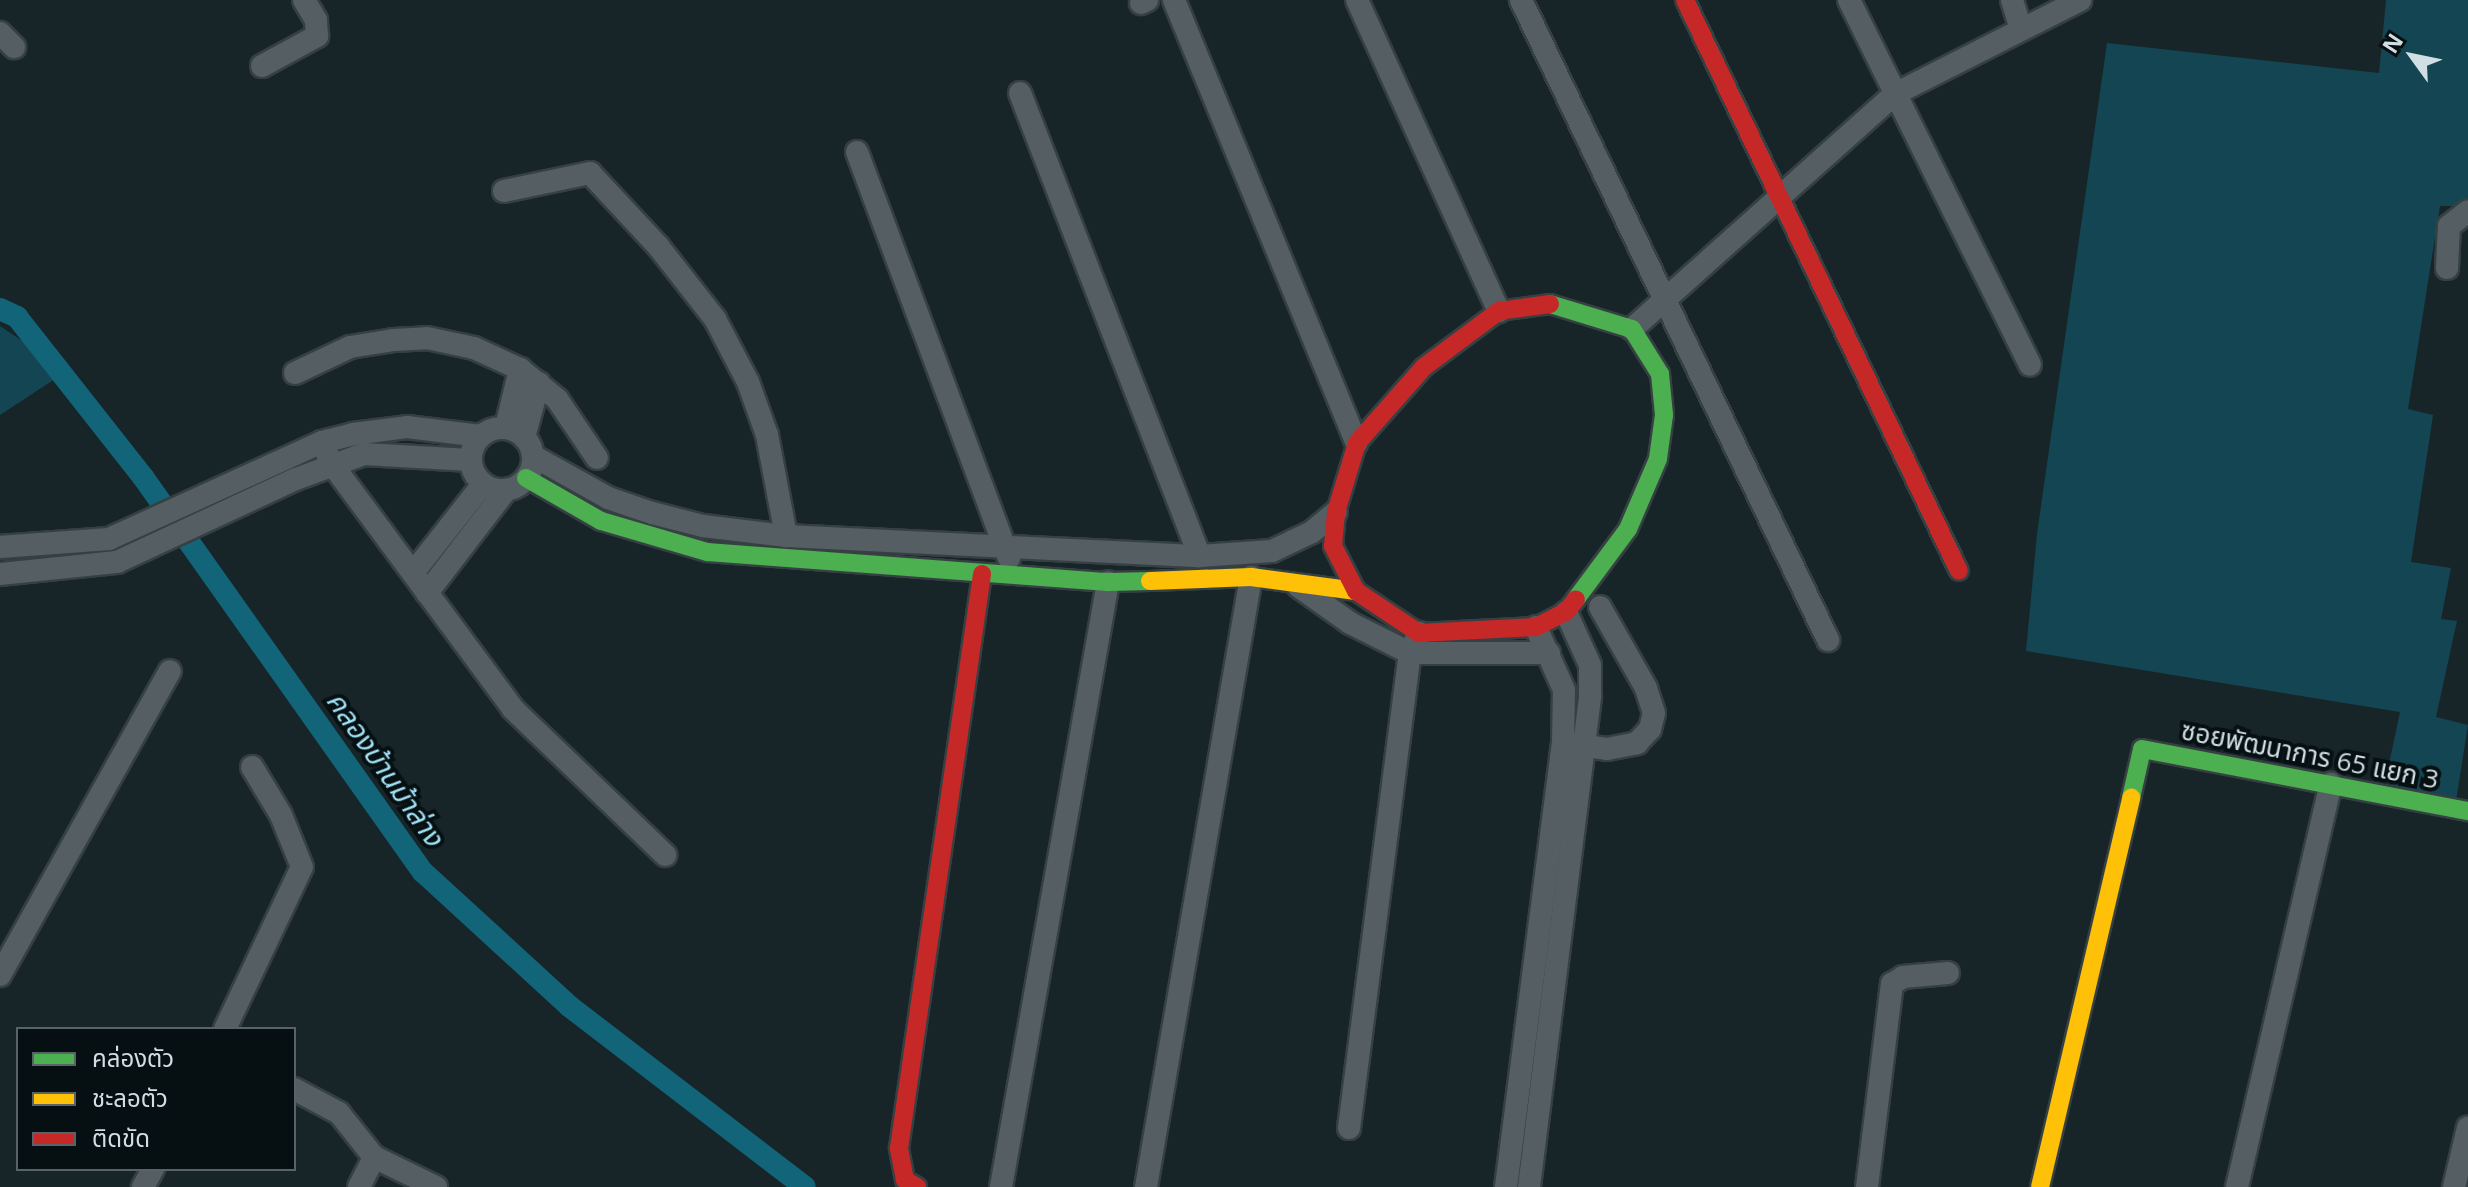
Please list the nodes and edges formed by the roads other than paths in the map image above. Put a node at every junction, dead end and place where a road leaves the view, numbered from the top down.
1 (304, 0) edge
2 (1174, 0) edge
3 (1357, 0) edge
4 (1521, 0) edge
5 (1685, 0) edge
6 (1849, 0) edge
7 (2012, 0) edge
8 (2080, 0) edge
9 (2021, 30) junction
10 (262, 66) dead end
11 (1020, 93) dead end
12 (1895, 94) junction
13 (857, 152) dead end
14 (504, 191) dead end
15 (1781, 198) junction
16 (2468, 211) edge
17 (2447, 268) dead end
18 (1668, 298) junction
19 (1499, 311) junction
20 (1632, 329) junction
21 (2030, 364) dead end
22 (520, 369) junction
23 (295, 373) dead end
24 (539, 383) junction
25 (480, 436) junction
26 (322, 442) junction
27 (1357, 443) junction
28 (522, 450) junction
29 (597, 458) dead end
30 (470, 460) junction
31 (332, 464) junction
32 (483, 484) junction
33 (506, 490) junction
34 (1336, 512) junction
35 (786, 536) junction
36 (0, 547) edge
37 (1006, 549) junction
38 (1200, 556) junction
39 (1959, 571) dead end
40 (413, 573) junction
41 (0, 574) edge
42 (982, 574) junction
43 (1014, 576) junction
44 (1251, 577) junction
45 (1108, 582) junction
46 (1297, 585) junction
47 (1356, 591) junction
48 (427, 593) junction
49 (1600, 607) dead end
50 (1566, 612) junction
51 (1536, 627) junction
52 (1828, 640) dead end
53 (1415, 643) junction
54 (1549, 653) junction
55 (170, 671) dead end
56 (1574, 744) junction
57 (252, 767) dead end
58 (2331, 784) junction
59 (2468, 811) edge
60 (665, 855) dead end
61 (1948, 973) dead end
62 (0, 975) edge
63 (226, 1027) edge
64 (296, 1090) edge
65 (1349, 1128) dead end
66 (2468, 1128) edge
67 (374, 1157) junction
68 (359, 1187) edge
69 (436, 1187) edge
70 (917, 1187) edge
71 (1001, 1187) edge
72 (1146, 1187) edge
73 (1506, 1187) edge
74 (1529, 1187) edge
75 (1867, 1187) edge
76 (2040, 1187) edge
77 (2237, 1187) edge
78 (2454, 1187) edge

1 - 10 street
2 - 27 street
3 - 19 street
4 - 18 street
5 - 15 street
6 - 12 street
7 - 9 street
8 - 9 street
9 - 12 street
11 - 38 street
12 - 15 street
12 - 21 street
13 - 37 street
14 - 35 street
15 - 18 street
15 - 39 street
16 - 17 street
18 - 20 street
18 - 52 street
19 - 20 street
19 - 27 street
20 - 50 street
22 - 23 street
22 - 24 street
22 - 28 street
24 - 28 street
24 - 29 street
25 - 26 street
25 - 28 street
25 - 30 street
26 - 31 street
26 - 36 street
27 - 34 street
28 - 33 street
28 - 35 street
28 - 42 street
30 - 31 street
30 - 32 street
31 - 40 street
31 - 41 street
32 - 33 street
32 - 40 street
33 - 48 street
34 - 38 street
34 - 47 street
35 - 37 street
37 - 38 street
37 - 43 street
40 - 48 street
42 - 43 street
42 - 70 street
43 - 45 street
44 - 45 street
44 - 46 street
44 - 72 street
45 - 71 street
46 - 47 street
46 - 53 street
47 - 53 street
48 - 60 street
49 - 56 street
50 - 51 street
50 - 56 street
51 - 53 street
51 - 54 street
53 - 54 street
53 - 65 street
54 - 56 street
55 - 62 street
56 - 73 street
56 - 74 street
57 - 63 street
58 - 59 street, ซอยพัฒนาการ 65 แยก 3
58 - 76 street, ซอยพัฒนาการ 65 แยก 3
58 - 77 street
61 - 75 street
64 - 67 street
66 - 78 street
67 - 68 street
67 - 69 street

